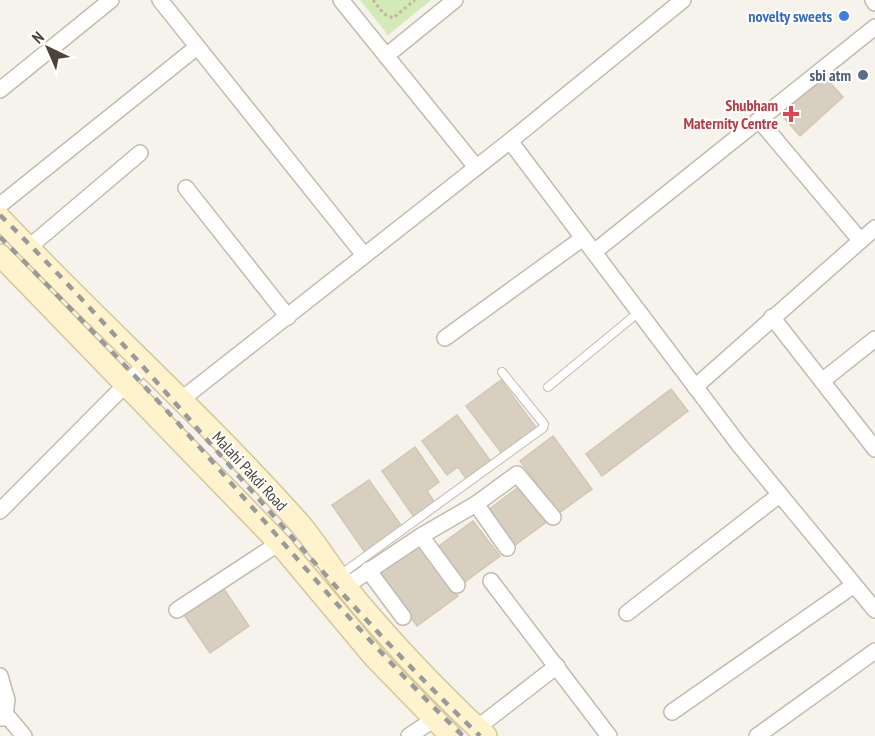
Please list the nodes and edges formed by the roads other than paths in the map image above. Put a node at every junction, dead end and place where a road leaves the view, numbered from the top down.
1 (111, 0) edge
2 (160, 0) edge
3 (340, 0) edge
4 (455, 0) edge
5 (683, 0) edge
6 (875, 27) edge
7 (197, 46) junction
8 (386, 56) junction
9 (0, 90) edge
10 (759, 120) junction
11 (510, 141) junction
12 (140, 153) dead end
13 (476, 167) junction
14 (186, 188) dead end
15 (0, 205) edge
16 (0, 218) edge
17 (875, 228) edge
18 (583, 238) junction
19 (860, 240) junction
20 (28, 248) junction
21 (594, 252) junction
22 (364, 255) junction
23 (3, 264) edge
24 (639, 312) junction
25 (288, 316) junction
26 (772, 318) junction
27 (445, 338) dead end
28 (875, 339) edge
29 (146, 364) junction
30 (502, 372) dead end
31 (822, 381) junction
32 (124, 385) junction
33 (548, 387) dead end
34 (695, 387) junction
35 (182, 399) junction
36 (875, 449) edge
37 (778, 496) junction
38 (476, 504) junction
39 (0, 511) edge
40 (553, 518) dead end
41 (421, 536) junction
42 (279, 543) junction
43 (507, 548) dead end
44 (368, 570) junction
45 (342, 581) junction
46 (491, 581) dead end
47 (457, 585) dead end
48 (854, 585) junction
49 (177, 610) dead end
50 (875, 610) edge
51 (627, 613) dead end
52 (403, 617) dead end
53 (875, 651) edge
54 (557, 666) junction
55 (0, 676) edge
56 (672, 712) dead end
57 (3, 717) edge
58 (432, 720) junction
59 (482, 732) edge
60 (24, 736) edge
61 (409, 736) edge
62 (451, 736) edge
63 (609, 736) edge
64 (756, 736) edge

1 - 9 street
2 - 7 street
3 - 8 street
4 - 8 street
5 - 11 street
6 - 10 street
7 - 15 street
7 - 22 street
8 - 13 street
10 - 19 street
10 - 21 street
11 - 13 street
11 - 18 street
12 - 20 street
13 - 22 street
14 - 25 street
16 - 20 main road, Malahi Pakdi Road
17 - 19 street
18 - 21 street
18 - 27 street
19 - 26 street
20 - 29 main road, Malahi Pakdi Road
21 - 24 street
22 - 25 street
23 - 32 main road, Malahi Pakdi Road
24 - 33 lane
24 - 34 street
25 - 35 street
26 - 31 street
26 - 34 street
28 - 31 street
29 - 32 street
29 - 35 main road, Malahi Pakdi Road
30 - 45 lane
31 - 36 street
32 - 39 street
32 - 42 main road, Malahi Pakdi Road
34 - 37 street
35 - 45 main road, Malahi Pakdi Road
37 - 48 street
37 - 51 street
38 - 40 street
38 - 41 street
38 - 43 street
41 - 44 street
41 - 47 street
42 - 49 street
42 - 58 main road, Malahi Pakdi Road
44 - 45 street
44 - 52 street
45 - 59 main road, Malahi Pakdi Road
46 - 54 street
48 - 50 street
48 - 56 street
53 - 64 street
54 - 59 street
54 - 63 street
55 - 57 street
57 - 60 street
58 - 61 street
58 - 62 main road, Malahi Pakdi Road

